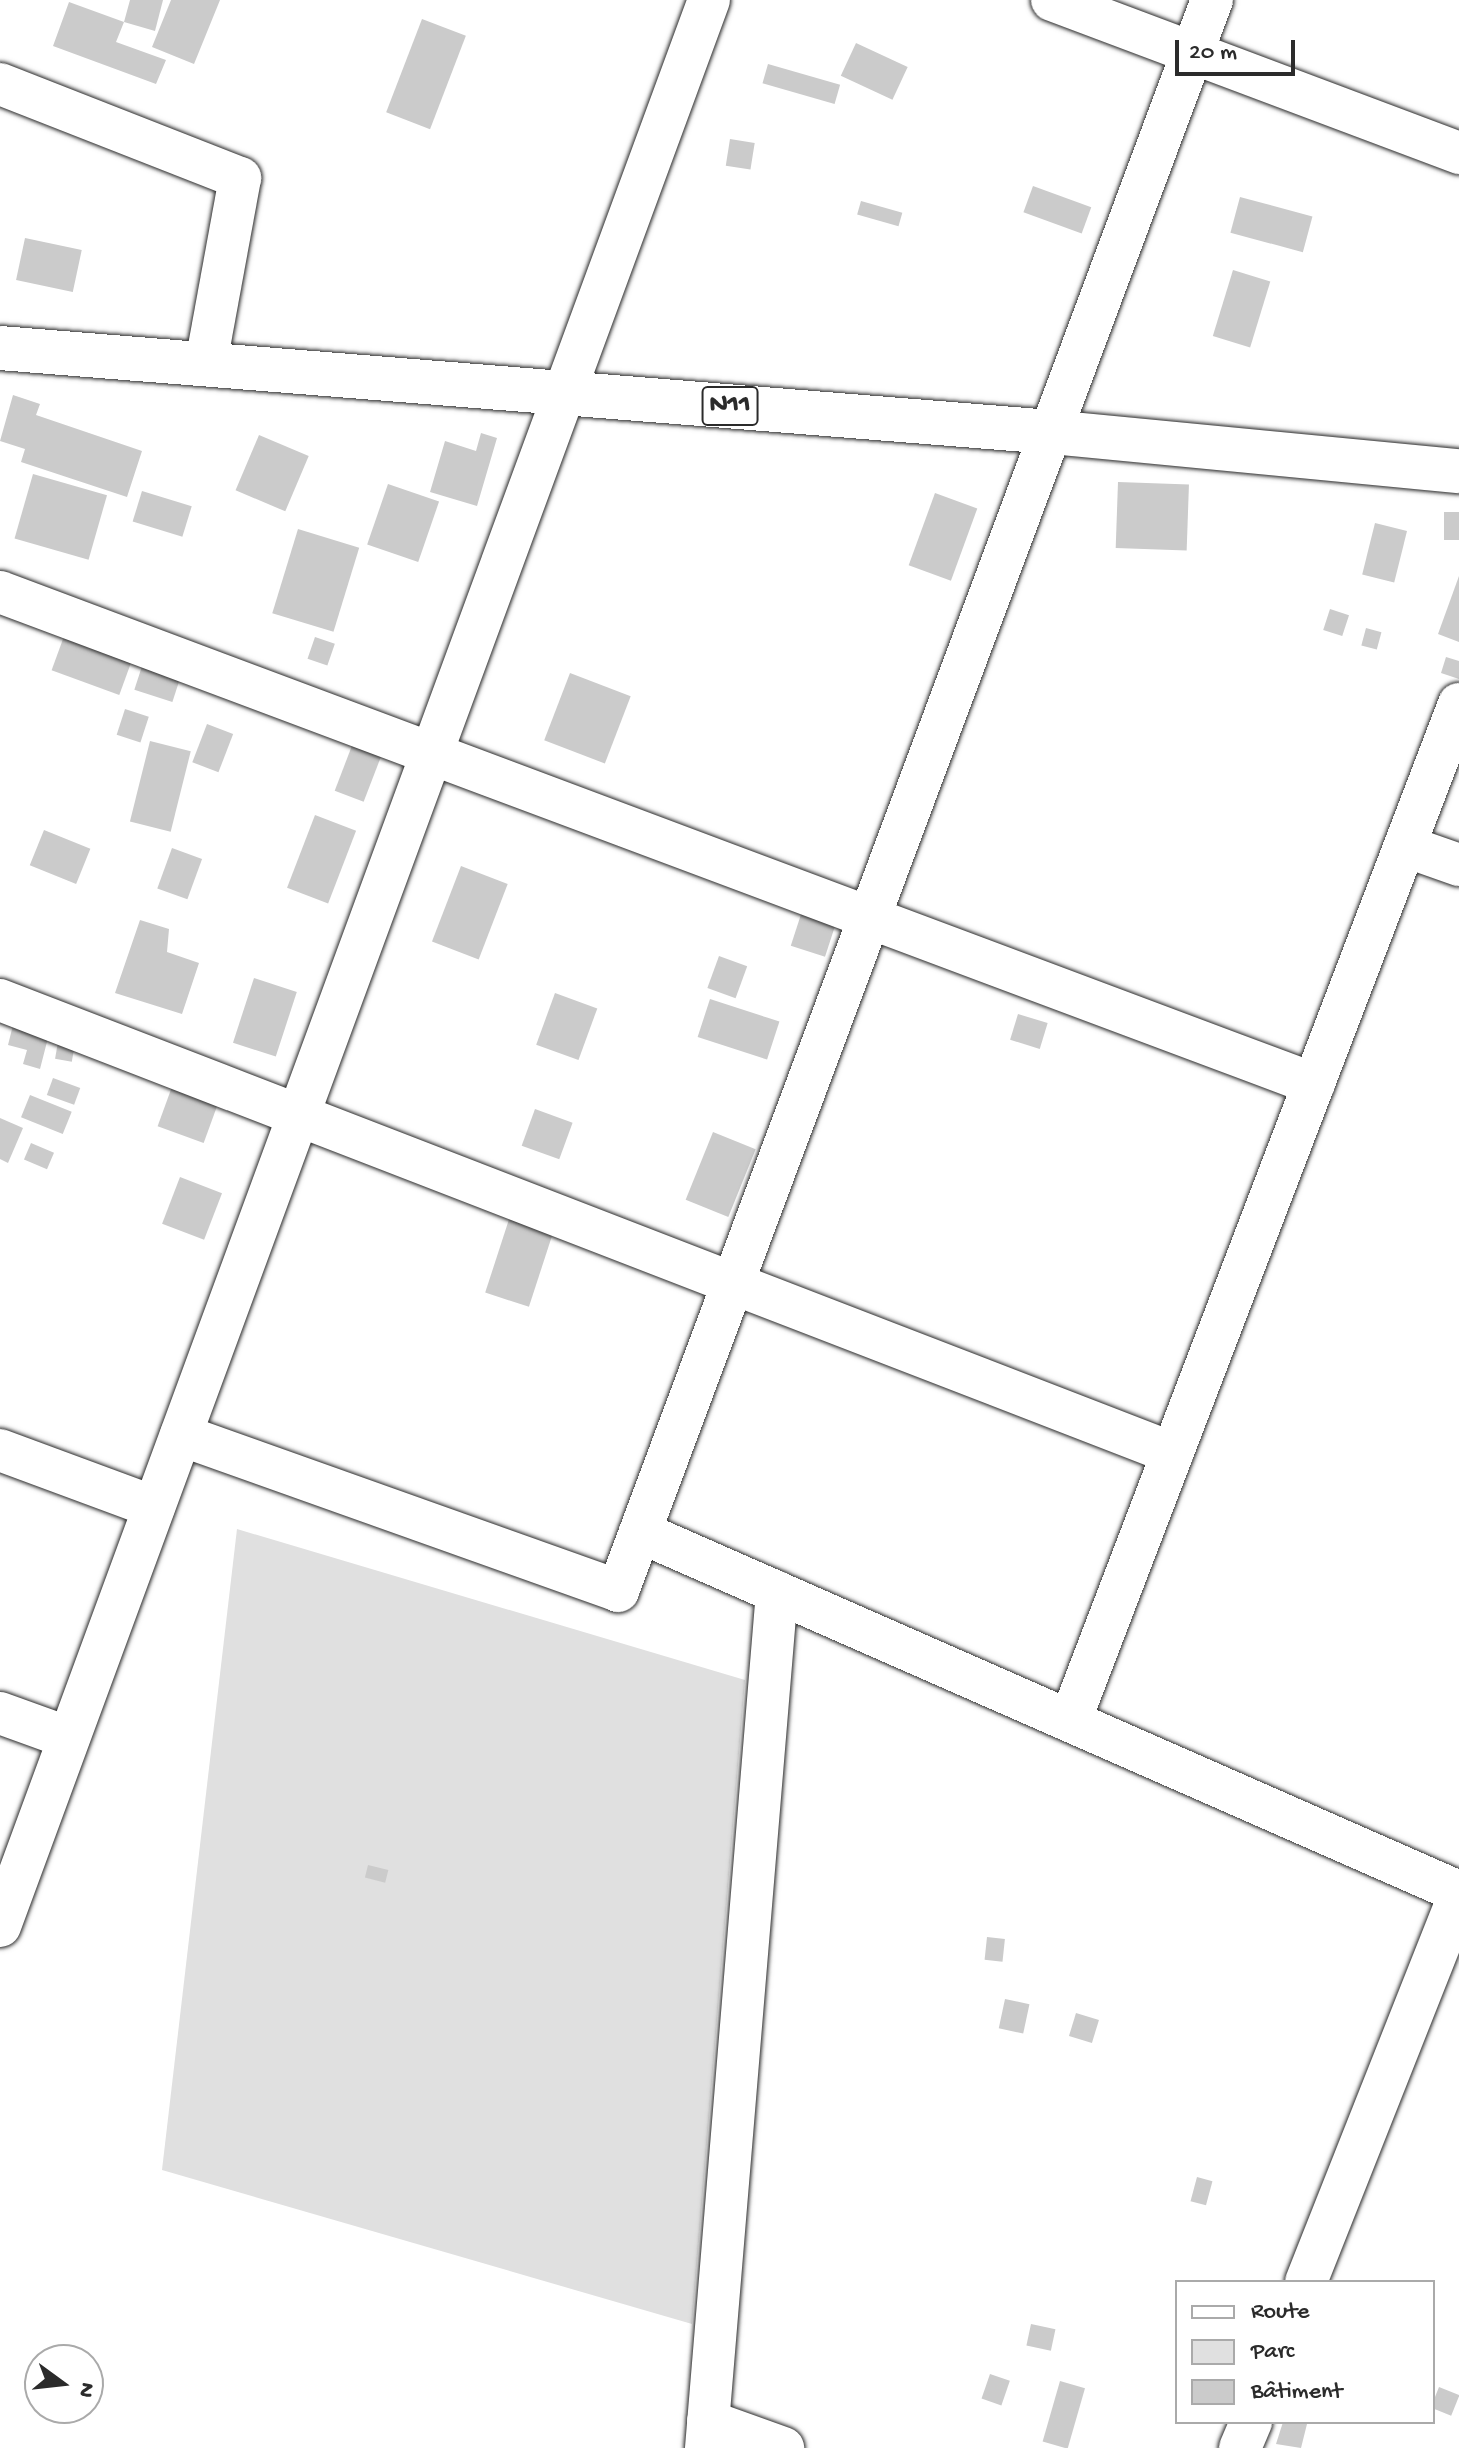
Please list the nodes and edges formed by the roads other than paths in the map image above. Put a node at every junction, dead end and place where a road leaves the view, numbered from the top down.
1 (709, 0) edge
2 (1052, 0) edge
3 (1212, 0) edge
4 (1193, 53) junction
5 (0, 84) edge
6 (1459, 153) edge
7 (0, 348) edge
8 (206, 364) junction
9 (564, 393) junction
10 (1051, 432) junction
11 (1459, 471) edge
12 (0, 592) edge
13 (1459, 704) edge
14 (431, 753) junction
15 (1405, 846) junction
16 (1459, 865) edge
17 (870, 917) junction
18 (0, 1000) edge
19 (1314, 1084) junction
20 (298, 1115) junction
21 (733, 1283) junction
22 (181, 1435) junction
23 (0, 1450) edge
24 (1172, 1453) junction
25 (154, 1507) junction
26 (640, 1532) junction
27 (777, 1592) junction
28 (0, 1713) edge
29 (1070, 1721) junction
30 (69, 1738) junction
31 (1459, 1893) edge
32 (0, 1926) edge
33 (1307, 2280) edge
34 (1250, 2424) edge
35 (707, 2435) edge
36 (783, 2448) edge
37 (1240, 2448) edge

1 - 9 street
2 - 4 street
3 - 4 street
4 - 6 street
4 - 10 street
5 - 8 street
7 - 8 main road, N11
8 - 9 main road, N11
9 - 10 main road, N11
9 - 14 street
10 - 11 main road, N11
10 - 17 street
12 - 14 street
13 - 15 street
14 - 17 street
14 - 20 street
15 - 16 street
15 - 19 street
17 - 19 street
17 - 21 street
18 - 20 street
19 - 24 street
20 - 21 street
20 - 22 street
21 - 24 street
21 - 26 street
22 - 25 street
22 - 26 street
23 - 25 street
24 - 29 street
25 - 30 street
26 - 27 street
27 - 29 street
27 - 35 street
28 - 30 street
29 - 31 street
30 - 32 street
31 - 33 street
34 - 37 street
35 - 36 street

